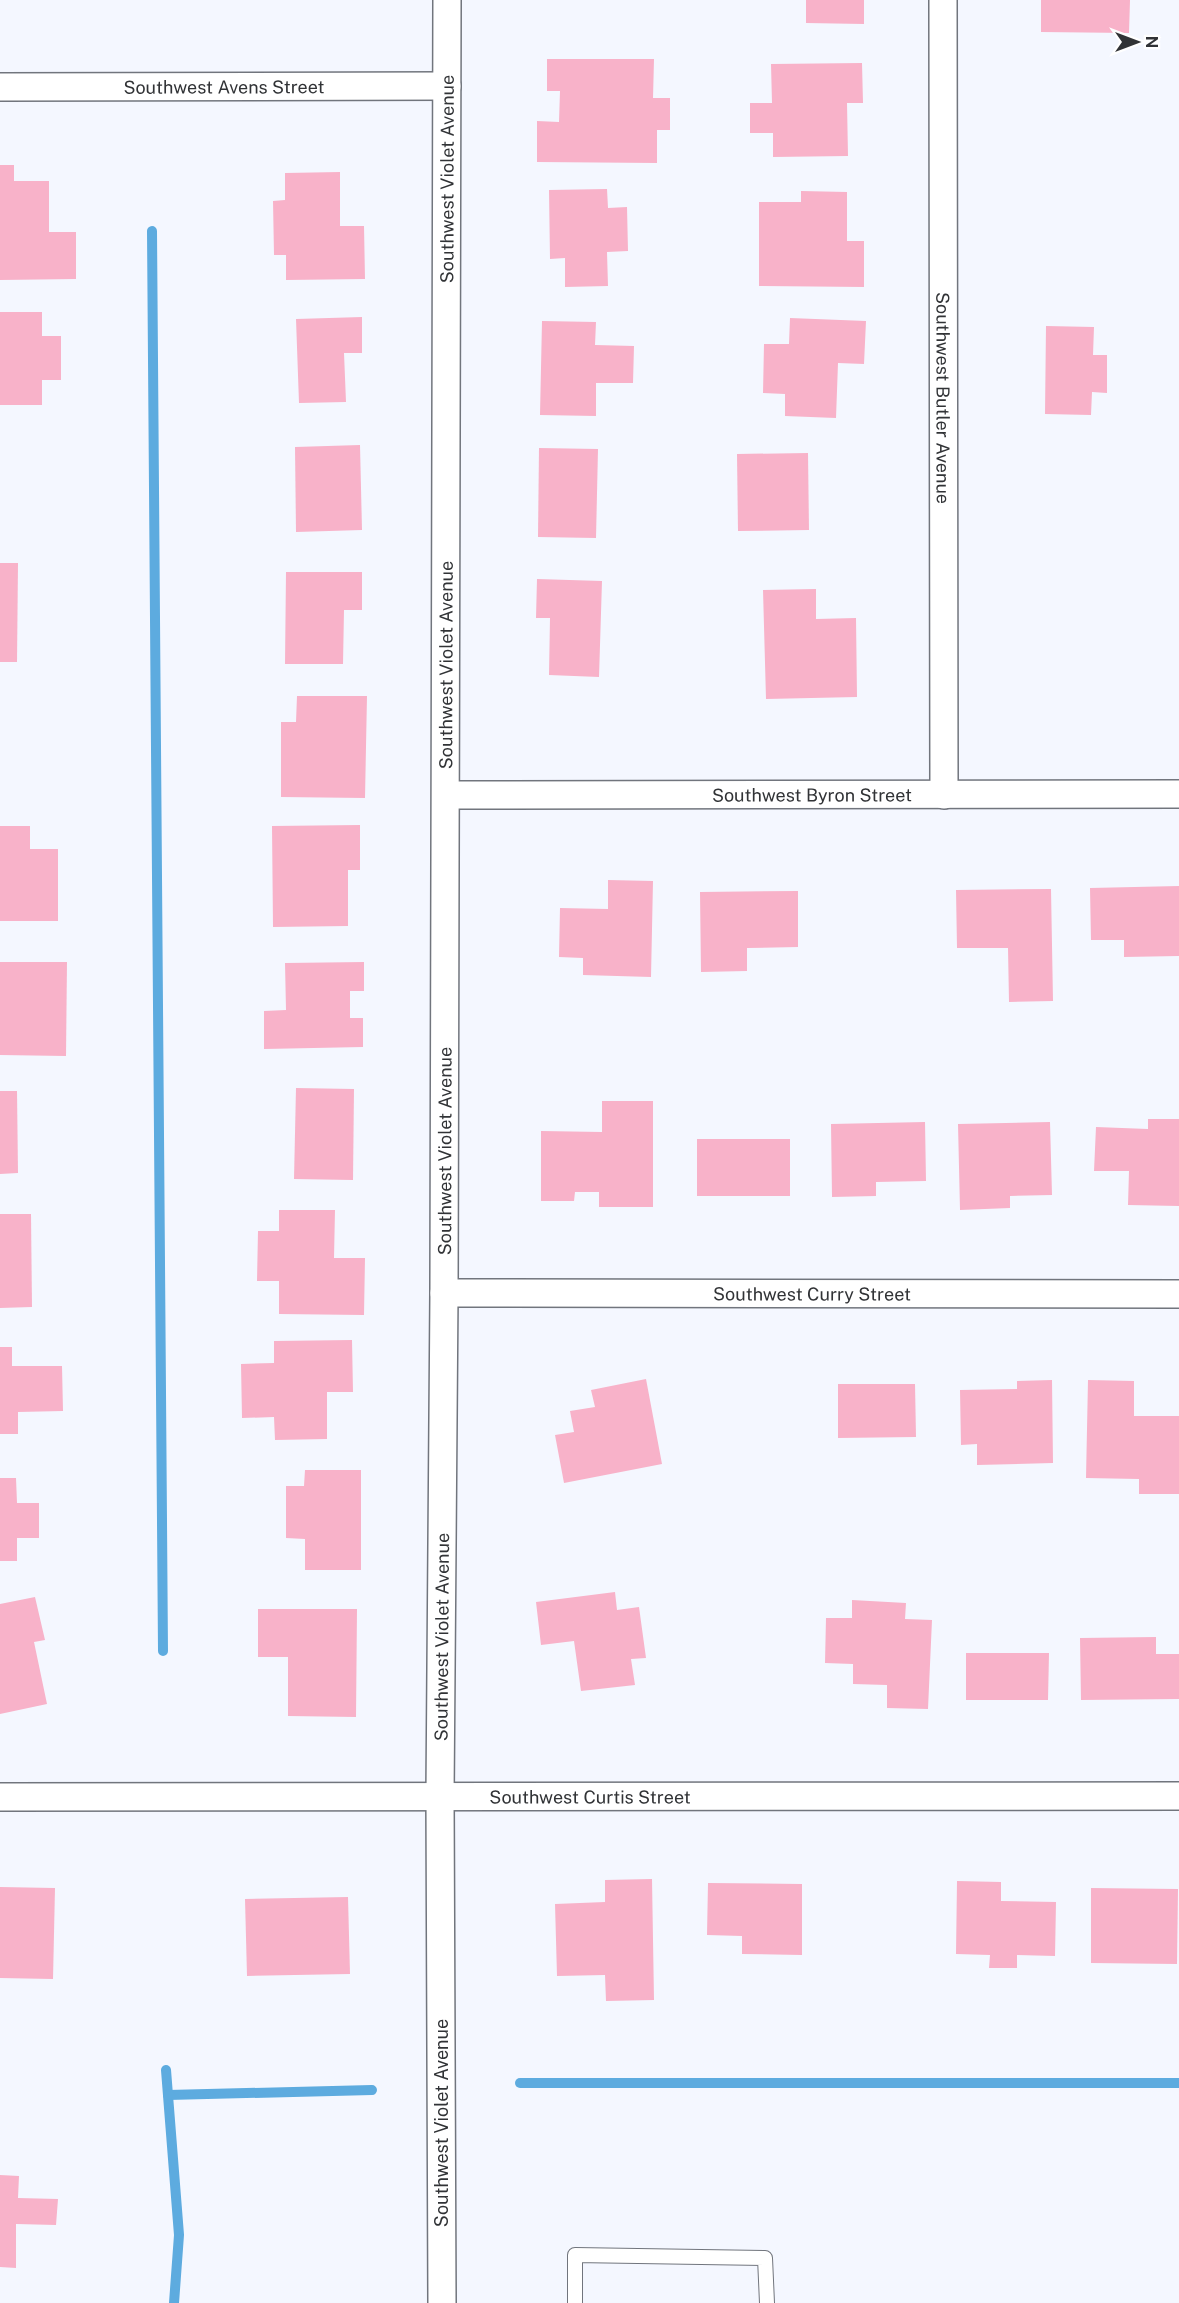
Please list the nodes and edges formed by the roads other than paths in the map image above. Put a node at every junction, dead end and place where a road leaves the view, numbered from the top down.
1 (447, 0) edge
2 (943, 0) edge
3 (447, 86) junction
4 (0, 87) edge
5 (1179, 794) edge
6 (446, 795) junction
7 (944, 795) junction
8 (444, 1293) junction
9 (1179, 1294) edge
10 (440, 1796) junction
11 (1179, 1796) edge
12 (0, 1797) edge
13 (442, 2303) edge
14 (575, 2303) edge
15 (767, 2303) edge

1 - 3 street, Southwest Violet Avenue
2 - 7 street, Southwest Butler Avenue
3 - 4 street, Southwest Avens Street
3 - 6 street, Southwest Violet Avenue
5 - 7 street, Southwest Byron Street
6 - 7 street, Southwest Byron Street
6 - 8 street, Southwest Violet Avenue
8 - 9 street, Southwest Curry Street
8 - 10 street, Southwest Violet Avenue
10 - 11 street, Southwest Curtis Street
10 - 12 street, Southwest Curtis Street
10 - 13 street, Southwest Violet Avenue
14 - 15 lane

